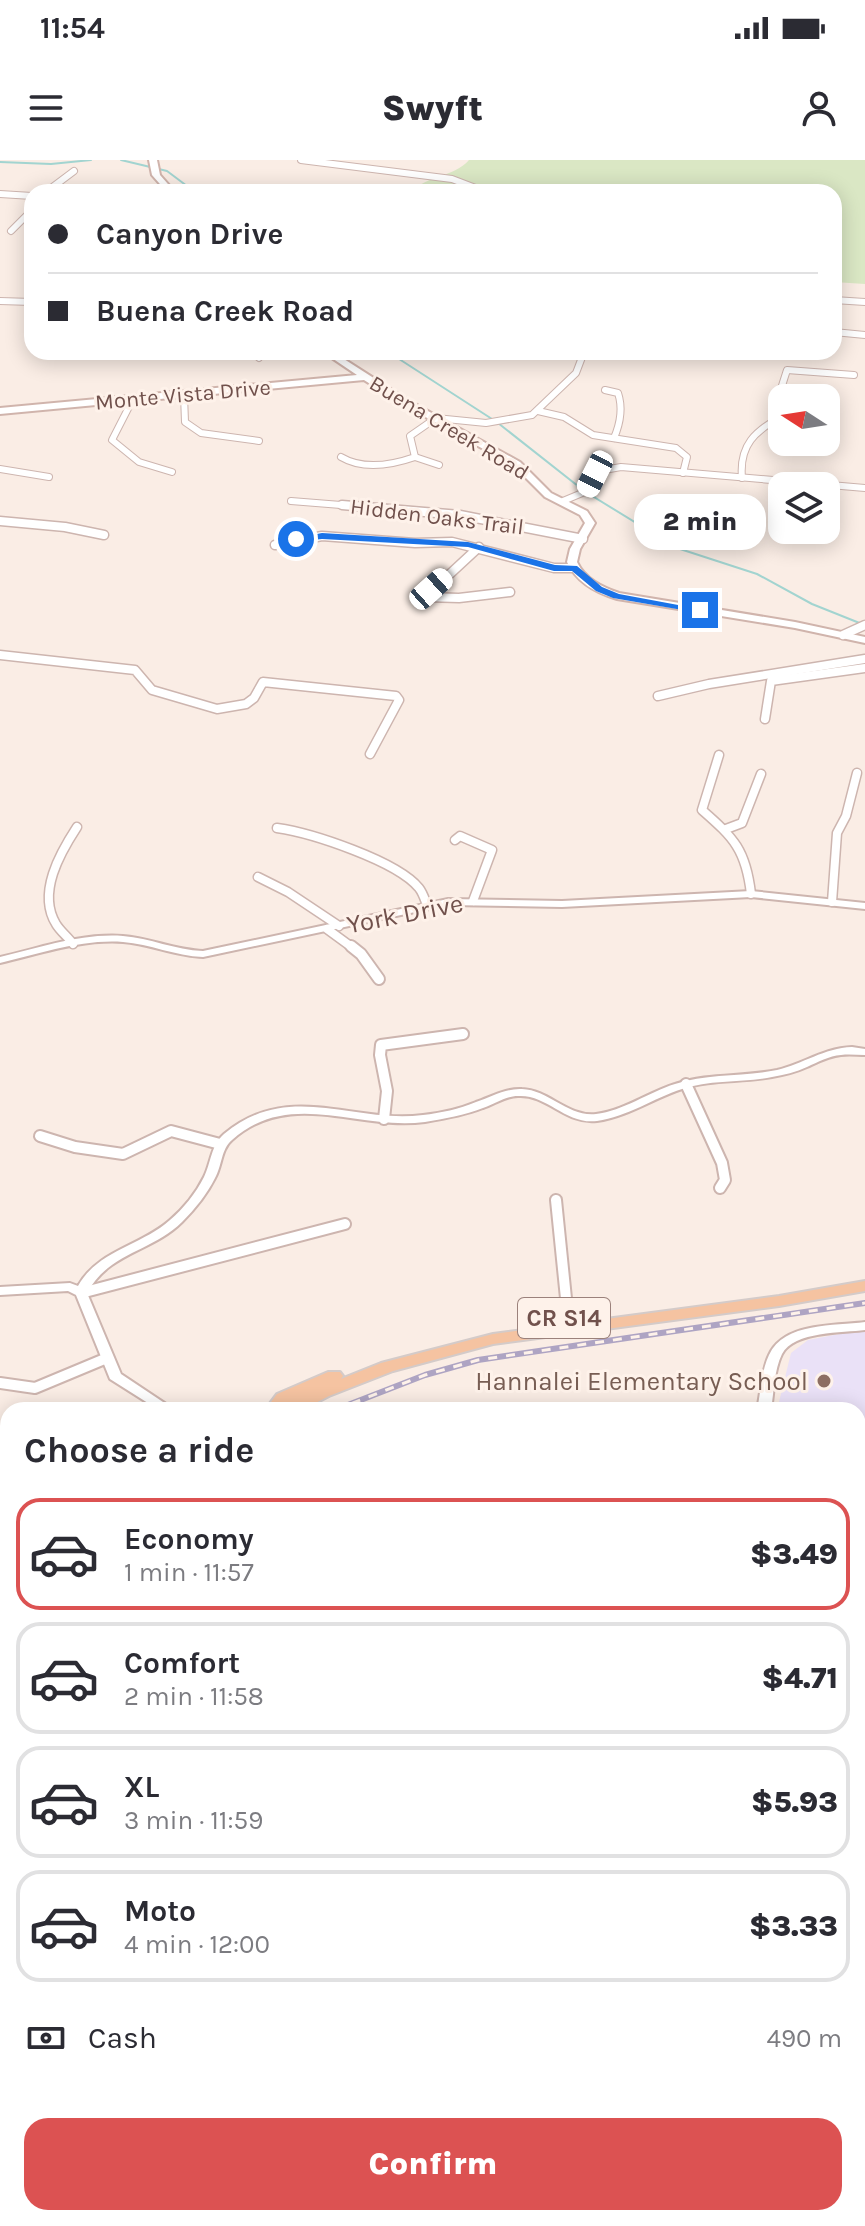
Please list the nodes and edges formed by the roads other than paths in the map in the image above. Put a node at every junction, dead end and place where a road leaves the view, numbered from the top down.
1 (301, 160) edge
2 (153, 164) edge
3 (74, 171) dead end
4 (57, 184) edge
5 (163, 184) edge
6 (474, 184) edge
7 (0, 194) edge
8 (24, 196) edge
9 (24, 218) edge
10 (11, 231) dead end
11 (0, 301) edge
12 (842, 301) edge
13 (24, 302) edge
14 (865, 302) edge
15 (842, 333) edge
16 (865, 335) edge
17 (339, 360) edge
18 (581, 360) edge
19 (854, 375) dead end
20 (365, 377) junction
21 (783, 384) edge
22 (605, 390) dead end
23 (184, 395) junction
24 (133, 399) junction
25 (0, 411) edge
26 (538, 411) junction
27 (436, 418) junction
28 (768, 424) edge
29 (614, 438) junction
30 (259, 441) dead end
31 (341, 457) dead end
32 (415, 457) junction
33 (439, 465) dead end
34 (0, 469) edge
35 (172, 472) dead end
36 (683, 473) junction
37 (49, 477) dead end
38 (742, 478) junction
39 (865, 488) edge
40 (291, 501) dead end
41 (563, 501) junction
42 (0, 521) edge
43 (104, 535) dead end
44 (583, 539) junction
45 (275, 545) dead end
46 (479, 547) junction
47 (574, 568) junction
48 (510, 592) dead end
49 (865, 625) edge
50 (843, 635) junction
51 (865, 640) edge
52 (0, 655) edge
53 (865, 659) edge
54 (865, 668) edge
55 (658, 696) dead end
56 (765, 719) dead end
57 (370, 754) dead end
58 (719, 755) dead end
59 (857, 773) dead end
60 (761, 774) dead end
61 (77, 827) dead end
62 (277, 828) dead end
63 (726, 829) junction
64 (455, 840) dead end
65 (258, 877) dead end
66 (751, 894) junction
67 (473, 901) junction
68 (832, 902) junction
69 (427, 905) junction
70 (865, 906) edge
71 (339, 926) junction
72 (327, 929) junction
73 (73, 944) junction
74 (0, 960) edge
75 (379, 979) dead end
76 (463, 1034) dead end
77 (865, 1052) edge
78 (686, 1084) junction
79 (384, 1119) junction
80 (40, 1136) dead end
81 (220, 1144) junction
82 (720, 1188) dead end
83 (556, 1200) dead end
84 (345, 1224) dead end
85 (865, 1277) edge
86 (865, 1286) edge
87 (0, 1291) edge
88 (81, 1293) junction
89 (568, 1318) junction
90 (865, 1326) edge
91 (107, 1358) junction
92 (0, 1383) edge
93 (154, 1402) edge
94 (281, 1402) edge
95 (304, 1402) edge
96 (766, 1402) edge

1 - 6 street
2 - 5 main road
3 - 4 street
7 - 8 street
9 - 10 street
11 - 13 street
12 - 14 street
15 - 16 street
17 - 20 main road, Buena Creek Road
18 - 26 street
19 - 21 street
20 - 23 main road, Monte Vista Drive
20 - 27 main road, Buena Creek Road
22 - 29 street
23 - 24 main road, Monte Vista Drive
23 - 30 street
24 - 25 main road, Monte Vista Drive
24 - 35 street
26 - 27 street
26 - 29 street
27 - 32 street
27 - 41 main road, Buena Creek Road
28 - 38 street
29 - 36 street
31 - 32 street
32 - 33 street
34 - 37 street
36 - 38 street
36 - 41 street
38 - 39 street
40 - 44 street, Hidden Oaks Trail
41 - 44 main road, Buena Creek Road
42 - 43 street
44 - 47 main road
45 - 46 street
46 - 47 street
46 - 48 street
47 - 50 main road
49 - 50 street
50 - 51 main road
52 - 57 street
53 - 55 street
54 - 56 street
58 - 63 street
59 - 68 street
60 - 63 street
61 - 73 street
62 - 69 street
63 - 66 street
64 - 67 street
65 - 71 street
66 - 67 street, York Drive
66 - 68 street, York Drive
67 - 69 street, York Drive
68 - 70 street, York Drive
69 - 71 street, York Drive
71 - 72 street, York Drive
72 - 73 street, York Drive
72 - 75 street
73 - 74 street, York Drive
76 - 79 street
77 - 78 street
78 - 79 street
78 - 82 street
79 - 81 street
80 - 81 street
81 - 88 street
83 - 89 street
84 - 88 street
85 - 89 main road, CR S14
86 - 95 main road, CR S14
87 - 88 street
88 - 91 street
89 - 94 main road, CR S14
90 - 96 street
91 - 92 street
91 - 93 street

